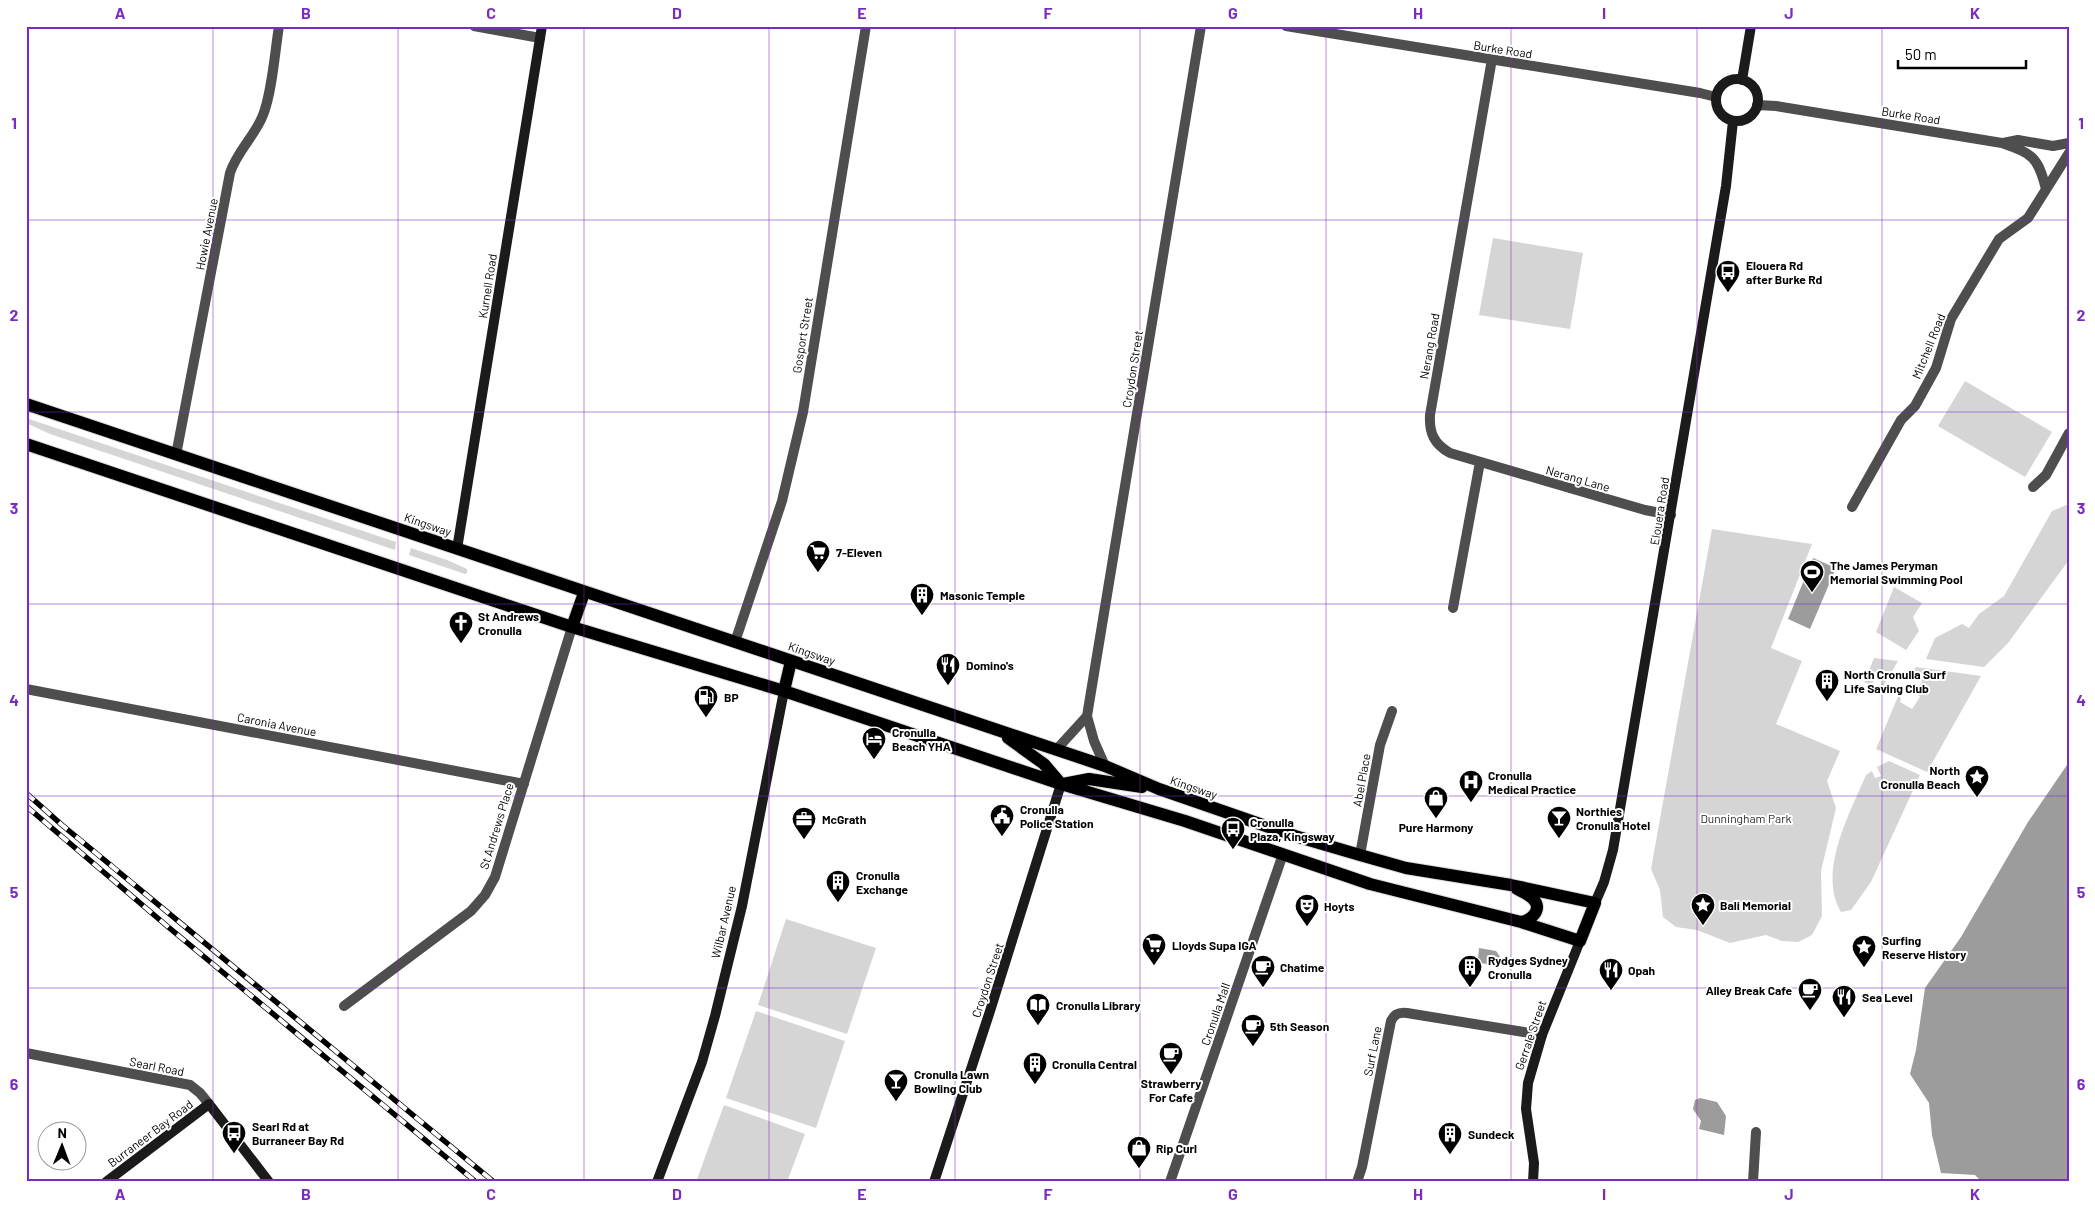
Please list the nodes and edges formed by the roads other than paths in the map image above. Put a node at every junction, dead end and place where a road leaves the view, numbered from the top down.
1 (279, 26) edge
2 (474, 26) edge
3 (542, 26) edge
4 (866, 26) edge
5 (1202, 26) edge
6 (1286, 26) edge
7 (1751, 26) edge
8 (1335, 30) edge
9 (540, 38) junction
10 (1492, 60) junction
11 (1742, 80) junction
12 (1716, 97) junction
13 (1757, 105) junction
14 (1733, 121) junction
15 (2002, 143) junction
16 (2069, 143) edge
17 (2069, 153) edge
18 (2046, 189) junction
19 (26, 404) edge
20 (2069, 433) edge
21 (26, 444) edge
22 (176, 455) junction
23 (1480, 462) junction
24 (2032, 487) dead end
25 (1852, 507) dead end
26 (1670, 515) junction
27 (457, 549) junction
28 (584, 593) junction
29 (1453, 608) dead end
30 (572, 627) junction
31 (735, 642) junction
32 (791, 661) junction
33 (26, 689) edge
34 (784, 691) junction
35 (1392, 711) dead end
36 (1087, 716) junction
37 (993, 729) junction
38 (1056, 750) junction
39 (1105, 766) junction
40 (524, 784) junction
41 (1061, 784) junction
42 (1159, 790) junction
43 (1284, 854) junction
44 (1360, 855) junction
45 (1511, 885) junction
46 (1595, 903) junction
47 (1520, 922) junction
48 (1580, 941) junction
49 (344, 1006) dead end
50 (1542, 1035) junction
51 (26, 1053) edge
52 (209, 1104) junction
53 (1756, 1132) dead end
54 (106, 1182) edge
55 (269, 1182) edge
56 (657, 1182) edge
57 (934, 1182) edge
58 (1170, 1182) edge
59 (1357, 1182) edge
60 (1534, 1182) edge
61 (1753, 1182) edge

1 - 22 street, Howie Avenue
2 - 9 street
3 - 9 street, Kurnell Road
4 - 31 street, Gosport Street
5 - 36 street, Croydon Street
6 - 8 street, Burke Road
7 - 11 street
8 - 10 street, Burke Road
9 - 27 street, Kurnell Road
10 - 12 street, Burke Road
10 - 23 street, Nerang Road
11 - 12 street
11 - 13 street
12 - 14 street
13 - 14 street
13 - 15 street, Burke Road
14 - 26 street, Elouera Road
15 - 16 street, Burke Road
15 - 18 street, Burke Road
17 - 18 street, Mitchell Road
18 - 25 street, Mitchell Road
19 - 22 main road, Kingsway
20 - 24 street
21 - 30 main road
22 - 27 main road, Kingsway
23 - 26 street, Nerang Lane
23 - 29 street
26 - 46 street, Elouera Road
27 - 28 main road, Kingsway
28 - 30 main road, St Andrews Place
28 - 31 main road, Kingsway
30 - 34 main road
30 - 40 street, St Andrews Place
31 - 32 main road, Kingsway
32 - 34 main road, Wilbar Avenue
32 - 37 main road, Kingsway
33 - 40 street, Caronia Avenue
34 - 41 main road
34 - 56 street, Wilbar Avenue
35 - 44 street, Abel Place
36 - 38 street
36 - 39 street, Croydon Street
37 - 38 main road, Kingsway
37 - 41 main road
38 - 39 main road, Kingsway
39 - 42 main road, Kingsway
40 - 49 street, St Andrews Place
41 - 42 main road
41 - 43 main road
41 - 57 street, Croydon Street
42 - 44 main road, Kingsway
43 - 47 main road
43 - 58 street, Cronulla Mall
44 - 45 main road, Kingsway
45 - 46 main road, Kingsway
45 - 47 main road
46 - 48 main road, Gerrale Street
47 - 48 main road
48 - 50 street, Gerrale Street
50 - 59 street, Surf Lane
50 - 60 street, Gerrale Street
51 - 52 street, Searl Road
52 - 54 street, Burraneer Bay Road
52 - 55 street, Searl Road
53 - 61 street

